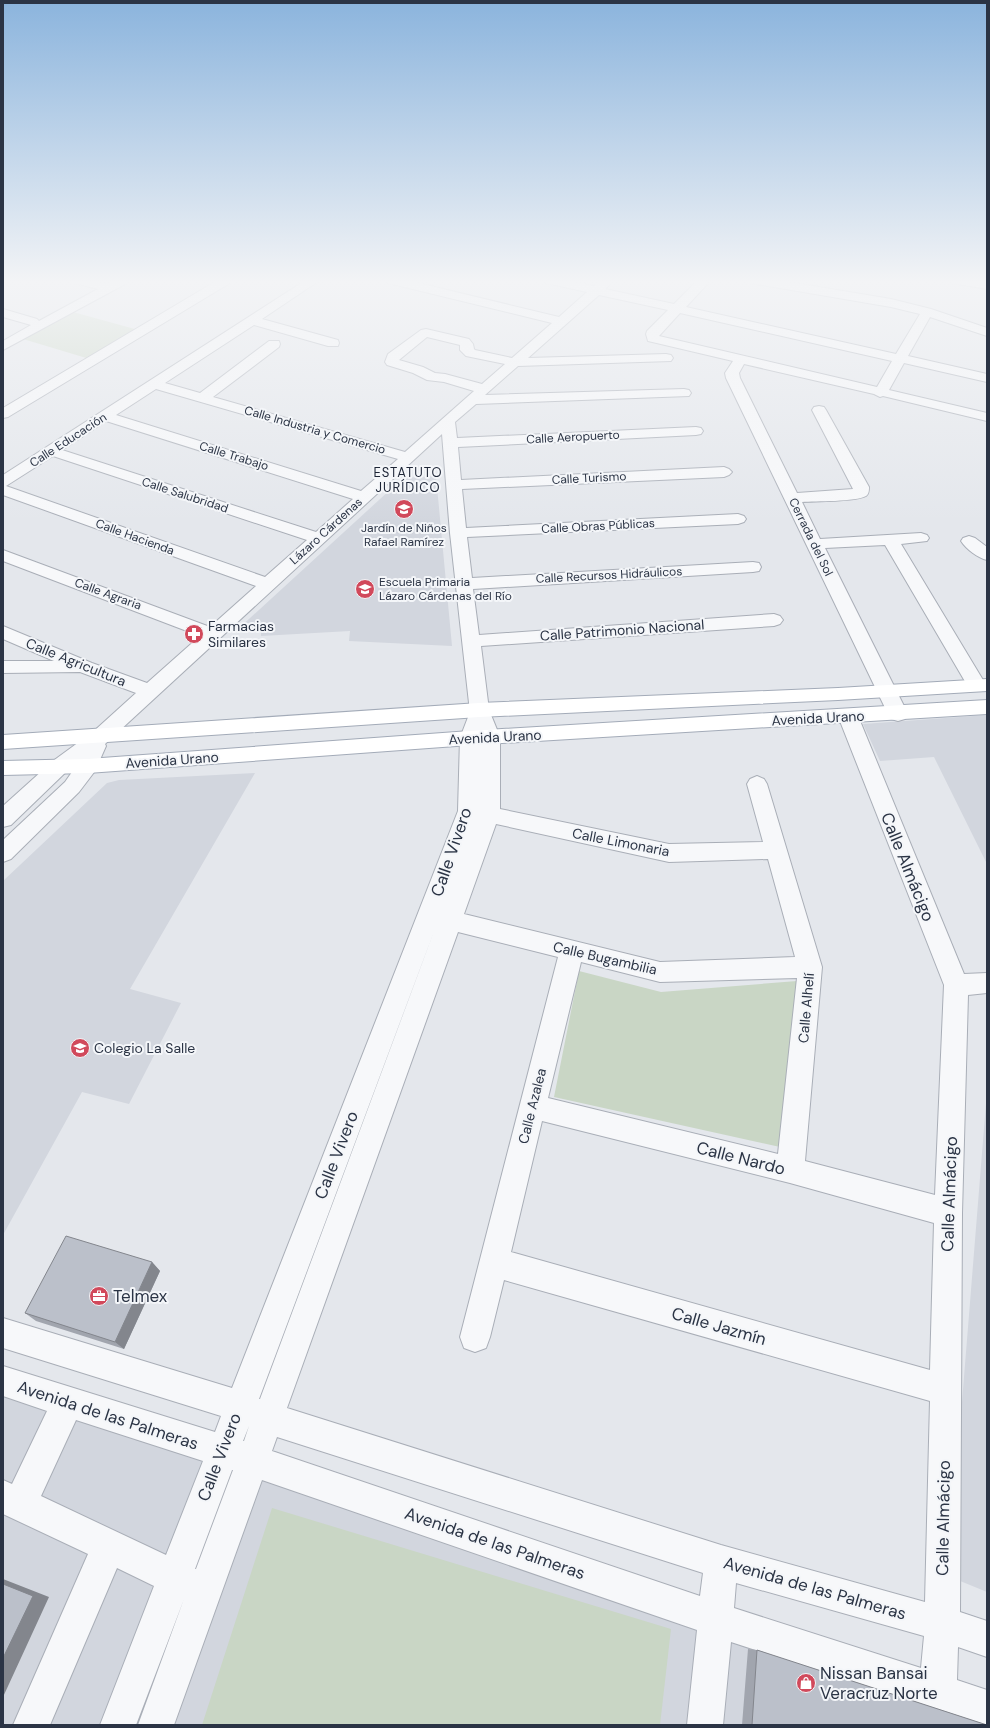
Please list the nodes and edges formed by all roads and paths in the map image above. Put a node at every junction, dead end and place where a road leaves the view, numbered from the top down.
1 (740, 360) edge
2 (92, 361) edge
3 (190, 361) edge
4 (252, 361) edge
5 (392, 361) edge
6 (508, 361) edge
7 (566, 361) edge
8 (743, 361) edge
9 (899, 361) edge
10 (912, 361) edge
11 (514, 362) junction
12 (987, 378) edge
13 (154, 384) junction
14 (484, 389) junction
15 (684, 393) dead end
16 (880, 393) junction
17 (202, 398) junction
18 (472, 400) junction
19 (819, 410) dead end
20 (3, 414) edge
21 (104, 416) junction
22 (987, 418) edge
23 (448, 421) junction
24 (696, 431) dead end
25 (450, 442) junction
26 (51, 451) junction
27 (408, 457) junction
28 (724, 472) dead end
29 (3, 482) edge
30 (454, 485) junction
31 (3, 490) edge
32 (364, 497) junction
33 (792, 498) junction
34 (738, 519) dead end
35 (458, 533) junction
36 (318, 538) junction
37 (921, 538) dead end
38 (890, 539) junction
39 (968, 541) dead end
40 (814, 544) junction
41 (3, 555) edge
42 (987, 555) edge
43 (753, 567) dead end
44 (268, 584) junction
45 (465, 584) junction
46 (774, 620) dead end
47 (3, 632) edge
48 (213, 634) junction
49 (470, 641) junction
50 (3, 667) edge
51 (85, 667) junction
52 (982, 685) edge
53 (150, 691) junction
54 (887, 691) junction
55 (987, 707) edge
56 (479, 710) junction
57 (898, 714) junction
58 (848, 716) junction
59 (274, 724) junction
60 (101, 736) junction
61 (480, 738) junction
62 (3, 742) edge
63 (273, 752) junction
64 (60, 766) junction
65 (88, 766) junction
66 (3, 768) edge
67 (757, 784) dead end
68 (479, 812) junction
69 (3, 819) edge
70 (776, 850) junction
71 (3, 853) edge
72 (439, 918) junction
73 (572, 950) junction
74 (810, 967) junction
75 (987, 982) edge
76 (956, 985) junction
77 (395, 1034) junction
78 (532, 1106) junction
79 (349, 1120) junction
80 (374, 1127) junction
81 (790, 1170) junction
82 (948, 1214) junction
83 (493, 1262) junction
84 (3, 1333) edge
85 (475, 1337) dead end
86 (3, 1382) edge
87 (945, 1390) junction
88 (68, 1402) junction
89 (254, 1412) junction
90 (237, 1455) junction
91 (11, 1501) edge
92 (109, 1546) junction
93 (720, 1562) junction
94 (174, 1577) junction
95 (205, 1590) junction
96 (715, 1619) junction
97 (942, 1624) junction
98 (987, 1639) edge
99 (938, 1692) junction
100 (987, 1708) edge
101 (31, 1725) edge
102 (118, 1725) edge
103 (156, 1725) edge
104 (705, 1725) edge

1 - 33 street, Cerrada del Sol
2 - 20 street
3 - 13 street, Calle Educación
4 - 17 street
5 - 14 street
6 - 11 street
7 - 11 street
8 - 16 street
9 - 16 street
10 - 12 street
11 - 14 street, Lázaro Cárdenas
13 - 17 street, Calle Industria y Comercio
13 - 21 street, Calle Educación
14 - 18 street, Lázaro Cárdenas
15 - 18 street
16 - 22 street
17 - 27 street, Calle Industria y Comercio
18 - 23 street, Lázaro Cárdenas
19 - 33 street
21 - 26 street, Calle Educación
21 - 32 street, Calle Trabajo
23 - 25 street
23 - 27 street, Lázaro Cárdenas
24 - 25 street, Calle Aeropuerto
25 - 30 street
26 - 29 street, Calle Educación
26 - 36 street, Calle Salubridad
27 - 32 street, Lázaro Cárdenas
28 - 30 street, Calle Turismo
30 - 35 street
31 - 44 street, Calle Hacienda
32 - 36 street, Lázaro Cárdenas
33 - 40 street, Cerrada del Sol
34 - 35 street, Calle Obras Públicas
35 - 45 street
36 - 44 street, Lázaro Cárdenas
37 - 38 street
38 - 40 street
38 - 52 street
39 - 42 street
40 - 54 street, Cerrada del Sol
41 - 48 street, Calle Agraria
43 - 45 street, Calle Recursos Hidráulicos
44 - 48 street, Lázaro Cárdenas
45 - 49 street
46 - 49 street, Calle Patrimonio Nacional
47 - 51 street, Calle Agricultura
48 - 53 street, Lázaro Cárdenas
49 - 56 street
50 - 51 street
51 - 53 street, Calle Agricultura
52 - 54 main road, Avenida Urano
53 - 60 street, Lázaro Cárdenas
54 - 56 main road, Avenida Urano
54 - 57 street, Cerrada del Sol
55 - 57 main road, Avenida Urano
56 - 59 main road, Avenida Urano
56 - 61 street, Calle Vivero
57 - 58 main road, Avenida Urano
58 - 61 main road, Avenida Urano
58 - 76 street, Calle Almácigo
59 - 60 main road, Avenida Urano
59 - 63 main road
60 - 62 main road, Avenida Urano
60 - 64 street, Lázaro Cárdenas
60 - 65 street
61 - 63 main road, Avenida Urano
61 - 68 street, Calle Vivero
63 - 65 main road, Avenida Urano
64 - 65 main road, Avenida Urano
64 - 66 main road, Avenida Urano
64 - 69 street, Lázaro Cárdenas
65 - 71 street
67 - 70 street, Calle Alhelí
68 - 70 street, Calle Limonaria
68 - 72 street, Calle Vivero
70 - 74 street, Calle Alhelí
72 - 73 street, Calle Bugambilia
72 - 77 street, Calle Vivero
73 - 74 street, Calle Bugambilia
73 - 78 street, Calle Azalea
74 - 81 street, Calle Alhelí
75 - 76 street
76 - 82 street, Calle Almácigo
77 - 79 street, Calle Vivero
77 - 80 street, Calle Vivero
78 - 81 street, Calle Nardo
78 - 83 street, Calle Azalea
79 - 80 street
79 - 89 street, Calle Vivero
80 - 89 street, Calle Vivero
81 - 82 street, Calle Nardo
82 - 87 street, Calle Almácigo
83 - 85 street, Calle Azalea
83 - 87 street, Calle Jazmín
84 - 89 street, Avenida de las Palmeras
86 - 88 street, Avenida de las Palmeras
87 - 97 street, Calle Almácigo
88 - 90 street, Avenida de las Palmeras
88 - 91 street
89 - 90 street, Calle Vivero
89 - 93 street, Avenida de las Palmeras
90 - 94 street, Calle Vivero
90 - 95 street, Calle Vivero
90 - 96 street, Avenida de las Palmeras
91 - 92 street
92 - 94 street
92 - 101 street
93 - 96 street
93 - 97 street, Avenida de las Palmeras
94 - 95 street
94 - 102 street, Calle Vivero
95 - 103 street, Calle Vivero
96 - 99 street, Avenida de las Palmeras
96 - 104 street
97 - 98 street, Avenida de las Palmeras
97 - 99 street, Calle Almácigo
99 - 100 street, Avenida de las Palmeras

